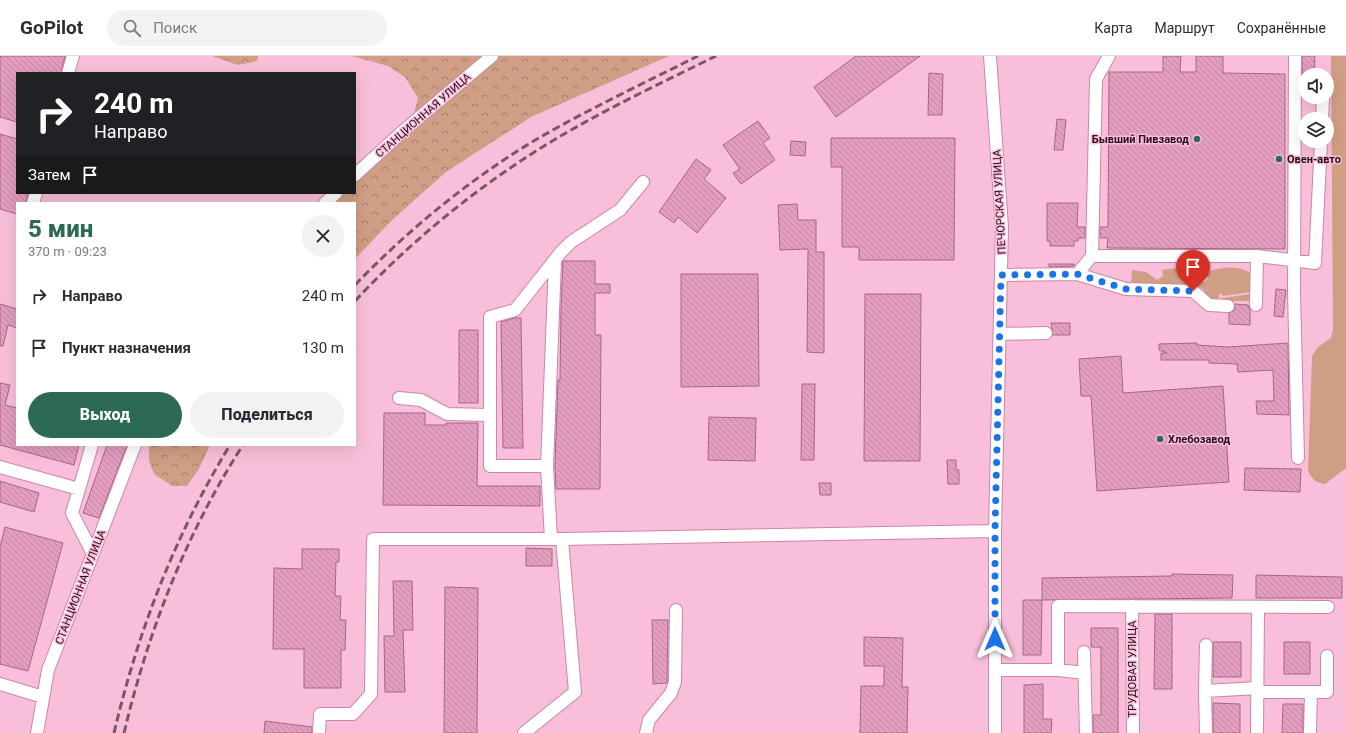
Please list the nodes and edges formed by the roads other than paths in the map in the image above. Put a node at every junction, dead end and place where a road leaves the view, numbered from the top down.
1 (73, 56) edge
2 (492, 56) edge
3 (990, 56) edge
4 (1109, 56) edge
5 (1295, 56) edge
6 (68, 72) edge
7 (1321, 148) edge
8 (356, 174) edge
9 (643, 182) dead end
10 (335, 194) edge
11 (326, 202) edge
12 (1092, 256) junction
13 (1258, 256) junction
14 (555, 261) junction
15 (1294, 261) junction
16 (1077, 274) junction
17 (1001, 275) junction
18 (1256, 305) dead end
19 (1228, 306) dead end
20 (1046, 333) dead end
21 (1000, 334) junction
22 (399, 398) dead end
23 (490, 415) junction
24 (92, 446) edge
25 (135, 446) edge
26 (1298, 458) dead end
27 (547, 466) junction
28 (0, 468) edge
29 (79, 488) junction
30 (995, 530) junction
31 (556, 539) junction
32 (93, 554) junction
33 (1132, 606) junction
34 (1258, 607) junction
35 (1328, 607) dead end
36 (676, 610) dead end
37 (1206, 645) dead end
38 (1084, 652) dead end
39 (1326, 656) dead end
40 (995, 670) junction
41 (1058, 670) junction
42 (1085, 672) junction
43 (0, 684) edge
44 (1258, 690) junction
45 (1205, 691) junction
46 (1311, 692) junction
47 (44, 697) junction
48 (38, 733) edge
49 (319, 733) edge
50 (524, 733) edge
51 (646, 733) edge
52 (995, 733) edge
53 (1086, 733) edge
54 (1133, 733) edge
55 (1206, 733) edge
56 (1257, 733) edge
57 (1310, 733) edge

1 - 6 street
2 - 8 street, СТАНЦИОННАЯ УЛИЦА
3 - 17 street, ПЕЧОРСКАЯ УЛИЦА
4 - 12 street
5 - 15 street
7 - 15 street
9 - 14 street
10 - 11 street
12 - 13 street
12 - 16 street
13 - 15 street
13 - 18 street
14 - 23 street
14 - 27 street
15 - 26 street
16 - 17 street
16 - 19 street
17 - 21 street, ПЕЧОРСКАЯ УЛИЦА
20 - 21 street
21 - 30 street, ПЕЧОРСКАЯ УЛИЦА
22 - 23 street
23 - 27 street
24 - 29 street
25 - 32 street, СТАНЦИОННАЯ УЛИЦА
27 - 31 street
28 - 29 street
29 - 32 street
30 - 31 street
30 - 40 street, ПЕЧОРСКАЯ УЛИЦА
31 - 49 street
31 - 50 street
32 - 47 street, СТАНЦИОННАЯ УЛИЦА
33 - 34 street
33 - 41 street
33 - 54 street, ТРУДОВАЯ УЛИЦА
34 - 35 street
34 - 44 street
36 - 51 street
37 - 45 street
38 - 42 street
39 - 46 street
40 - 41 street
40 - 52 street, ПЕЧОРСКАЯ УЛИЦА
41 - 42 street
42 - 53 street
43 - 47 street
44 - 45 street
44 - 46 street
44 - 56 street
45 - 55 street
46 - 57 street
47 - 48 street, СТАНЦИОННАЯ УЛИЦА

